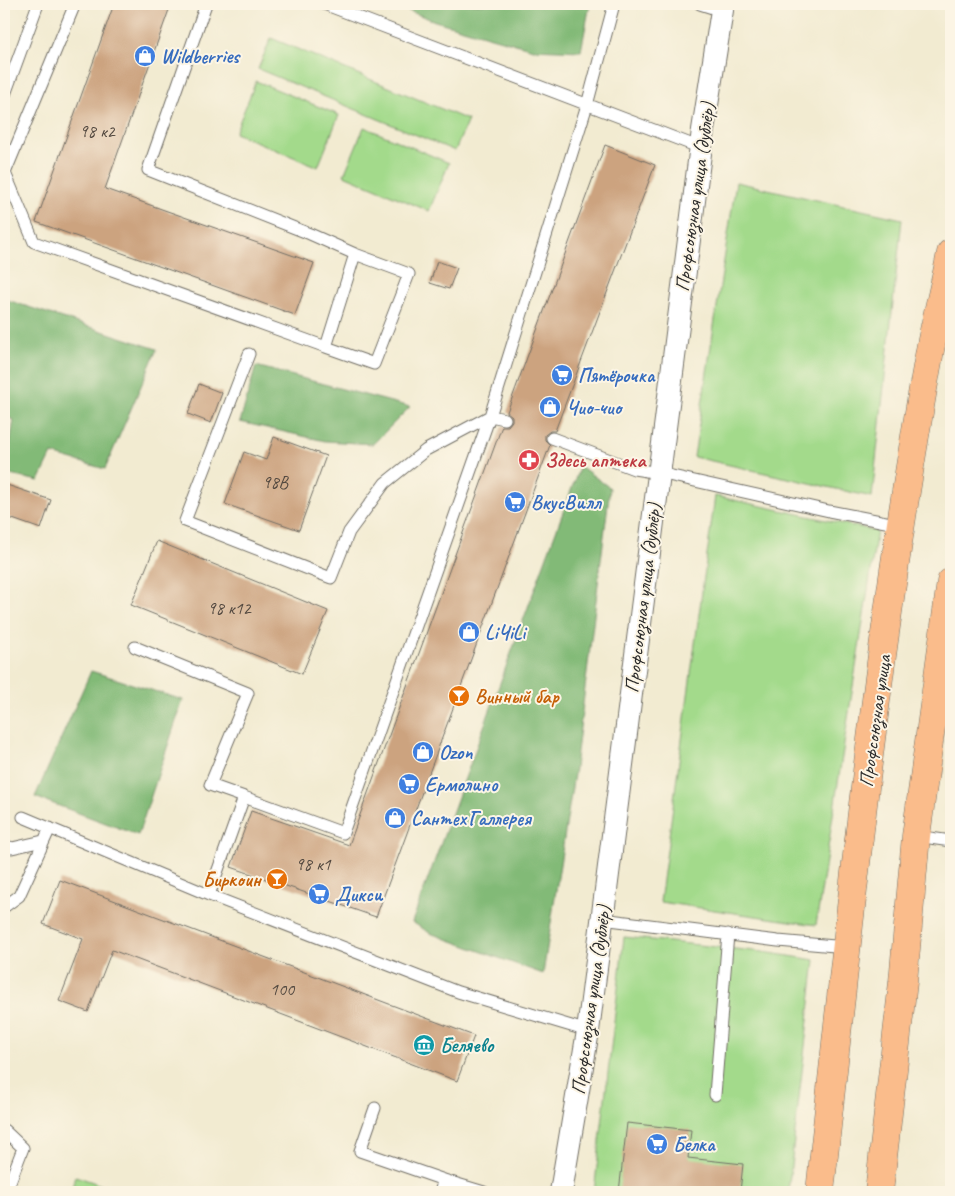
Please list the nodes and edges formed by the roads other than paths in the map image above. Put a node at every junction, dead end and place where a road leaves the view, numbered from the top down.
1 (38, 4) edge
2 (75, 4) edge
3 (206, 4) edge
4 (324, 4) edge
5 (614, 4) edge
6 (700, 4) edge
7 (723, 8) edge
8 (4, 96) edge
9 (587, 105) junction
10 (701, 148) junction
11 (951, 252) edge
12 (355, 254) junction
13 (326, 347) junction
14 (249, 354) dead end
15 (490, 416) junction
16 (505, 419) dead end
17 (552, 438) dead end
18 (658, 472) junction
19 (901, 525) junction
20 (951, 582) edge
21 (135, 646) dead end
22 (244, 797) junction
23 (24, 817) dead end
24 (50, 828) junction
25 (916, 836) junction
26 (43, 841) junction
27 (951, 841) edge
28 (4, 845) edge
29 (209, 895) junction
30 (4, 907) edge
31 (602, 919) junction
32 (728, 934) junction
33 (846, 947) junction
34 (588, 1032) junction
35 (715, 1095) dead end
36 (375, 1108) dead end
37 (4, 1130) edge
38 (444, 1180) junction
39 (6, 1192) edge
40 (440, 1192) edge
41 (484, 1192) edge
42 (561, 1192) edge
43 (820, 1192) edge
44 (878, 1192) edge

1 - 8 lane
2 - 13 lane
3 - 12 lane
4 - 9 lane
5 - 9 lane
6 - 7 lane
7 - 10 street, Профсоюзная улица (дублёр)
9 - 10 lane
9 - 15 lane
10 - 18 street, Профсоюзная улица (дублёр)
11 - 19 main road, Профсоюзная улица
12 - 13 lane
12 - 13 lane
14 - 15 lane
15 - 16 lane
15 - 22 lane
17 - 18 lane
18 - 19 lane
18 - 31 street, Профсоюзная улица (дублёр)
19 - 33 main road, Профсоюзная улица
20 - 25 main road
21 - 22 lane
22 - 29 lane
23 - 24 lane
24 - 26 lane
24 - 29 lane
25 - 27 lane
25 - 44 main road
26 - 28 lane
26 - 30 lane
29 - 34 lane
31 - 32 lane
31 - 34 street, Профсоюзная улица (дублёр)
32 - 33 lane
32 - 35 lane
33 - 43 main road, Профсоюзная улица
34 - 42 street, Профсоюзная улица (дублёр)
36 - 38 lane
37 - 39 lane
38 - 40 lane
38 - 41 lane

